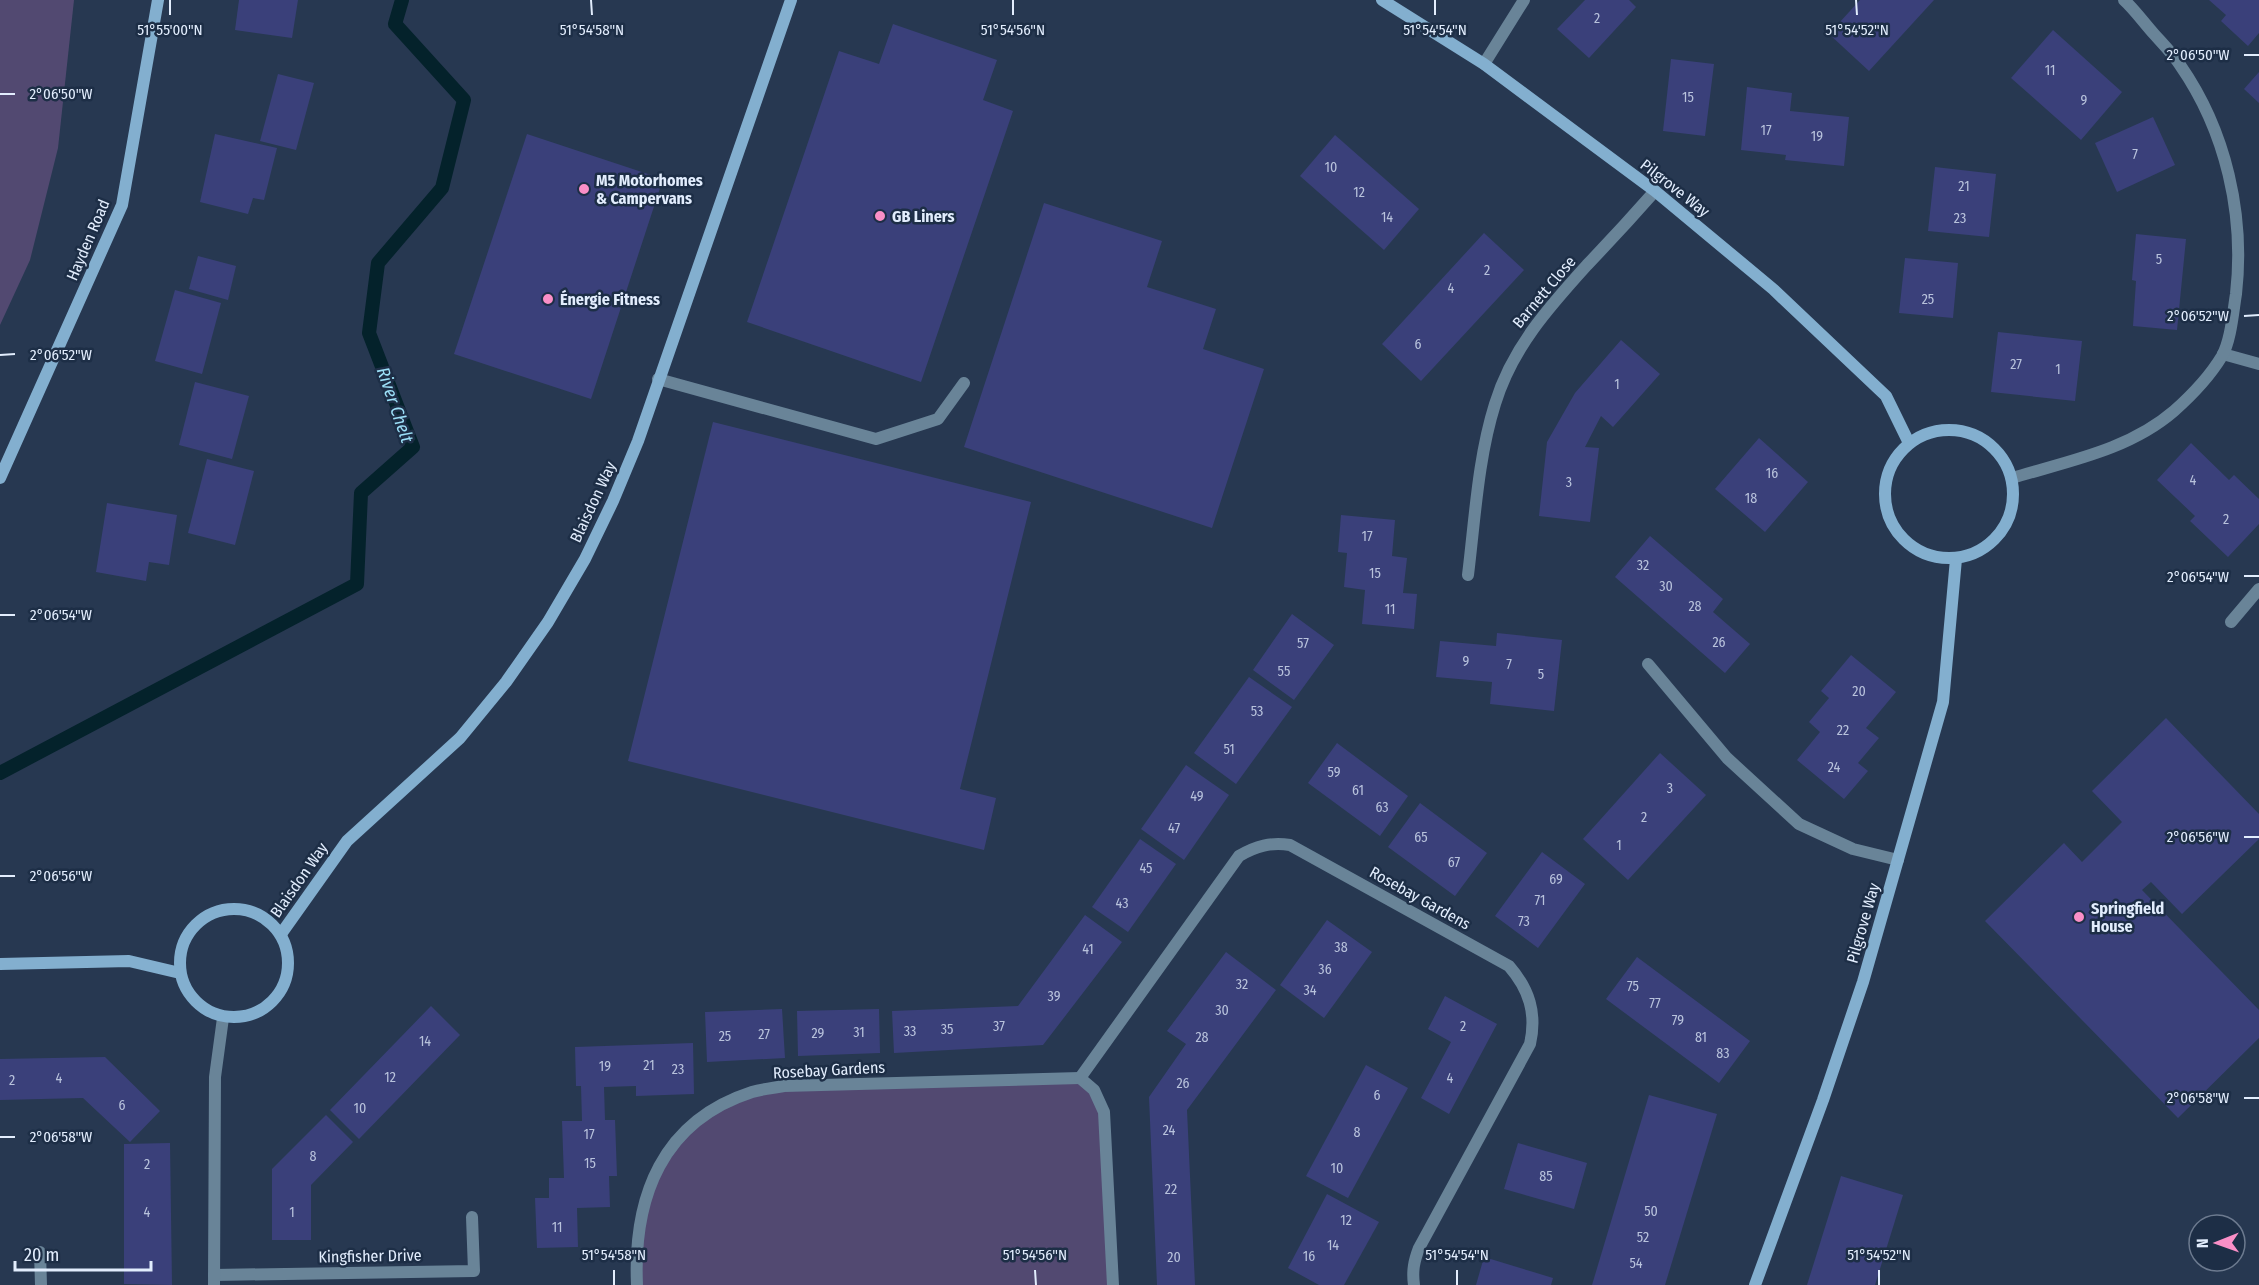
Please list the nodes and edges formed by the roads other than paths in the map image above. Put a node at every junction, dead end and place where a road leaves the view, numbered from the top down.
1 (158, 0) edge
2 (791, 0) edge
3 (1382, 0) edge
4 (1524, 0) edge
5 (2124, 0) edge
6 (1484, 64) junction
7 (1655, 191) junction
8 (2223, 354) junction
9 (2259, 364) edge
10 (658, 379) junction
11 (964, 383) dead end
12 (1908, 443) junction
13 (0, 478) edge
14 (2012, 478) junction
15 (1956, 559) junction
16 (1468, 575) dead end
17 (2259, 589) edge
18 (2231, 622) dead end
19 (1648, 664) dead end
20 (1898, 860) junction
21 (281, 934) junction
22 (0, 964) edge
23 (180, 973) junction
24 (223, 1018) junction
25 (1080, 1078) junction
26 (472, 1217) dead end
27 (40, 1252) dead end
28 (214, 1280) edge
29 (41, 1285) edge
30 (637, 1285) edge
31 (1113, 1285) edge
32 (1414, 1285) edge
33 (1755, 1285) edge

1 - 13 street, Hayden Road
2 - 10 street, Blaisdon Way
3 - 6 street, Pilgrove Way
4 - 6 street
5 - 8 street
6 - 7 street, Pilgrove Way
7 - 12 street, Pilgrove Way
7 - 16 street, Barnett Close
8 - 9 street
8 - 14 street
10 - 11 street
10 - 21 street, Blaisdon Way
12 - 14 street
12 - 15 street
14 - 15 street
15 - 20 street, Pilgrove Way
17 - 18 street
19 - 20 street
20 - 33 street, Pilgrove Way
21 - 23 street
21 - 24 street
22 - 23 street
23 - 24 street
24 - 28 street, Kingfisher Drive
25 - 30 street, Rosebay Gardens
25 - 31 street
25 - 32 street, Rosebay Gardens
26 - 28 street, Kingfisher Drive
27 - 29 street

